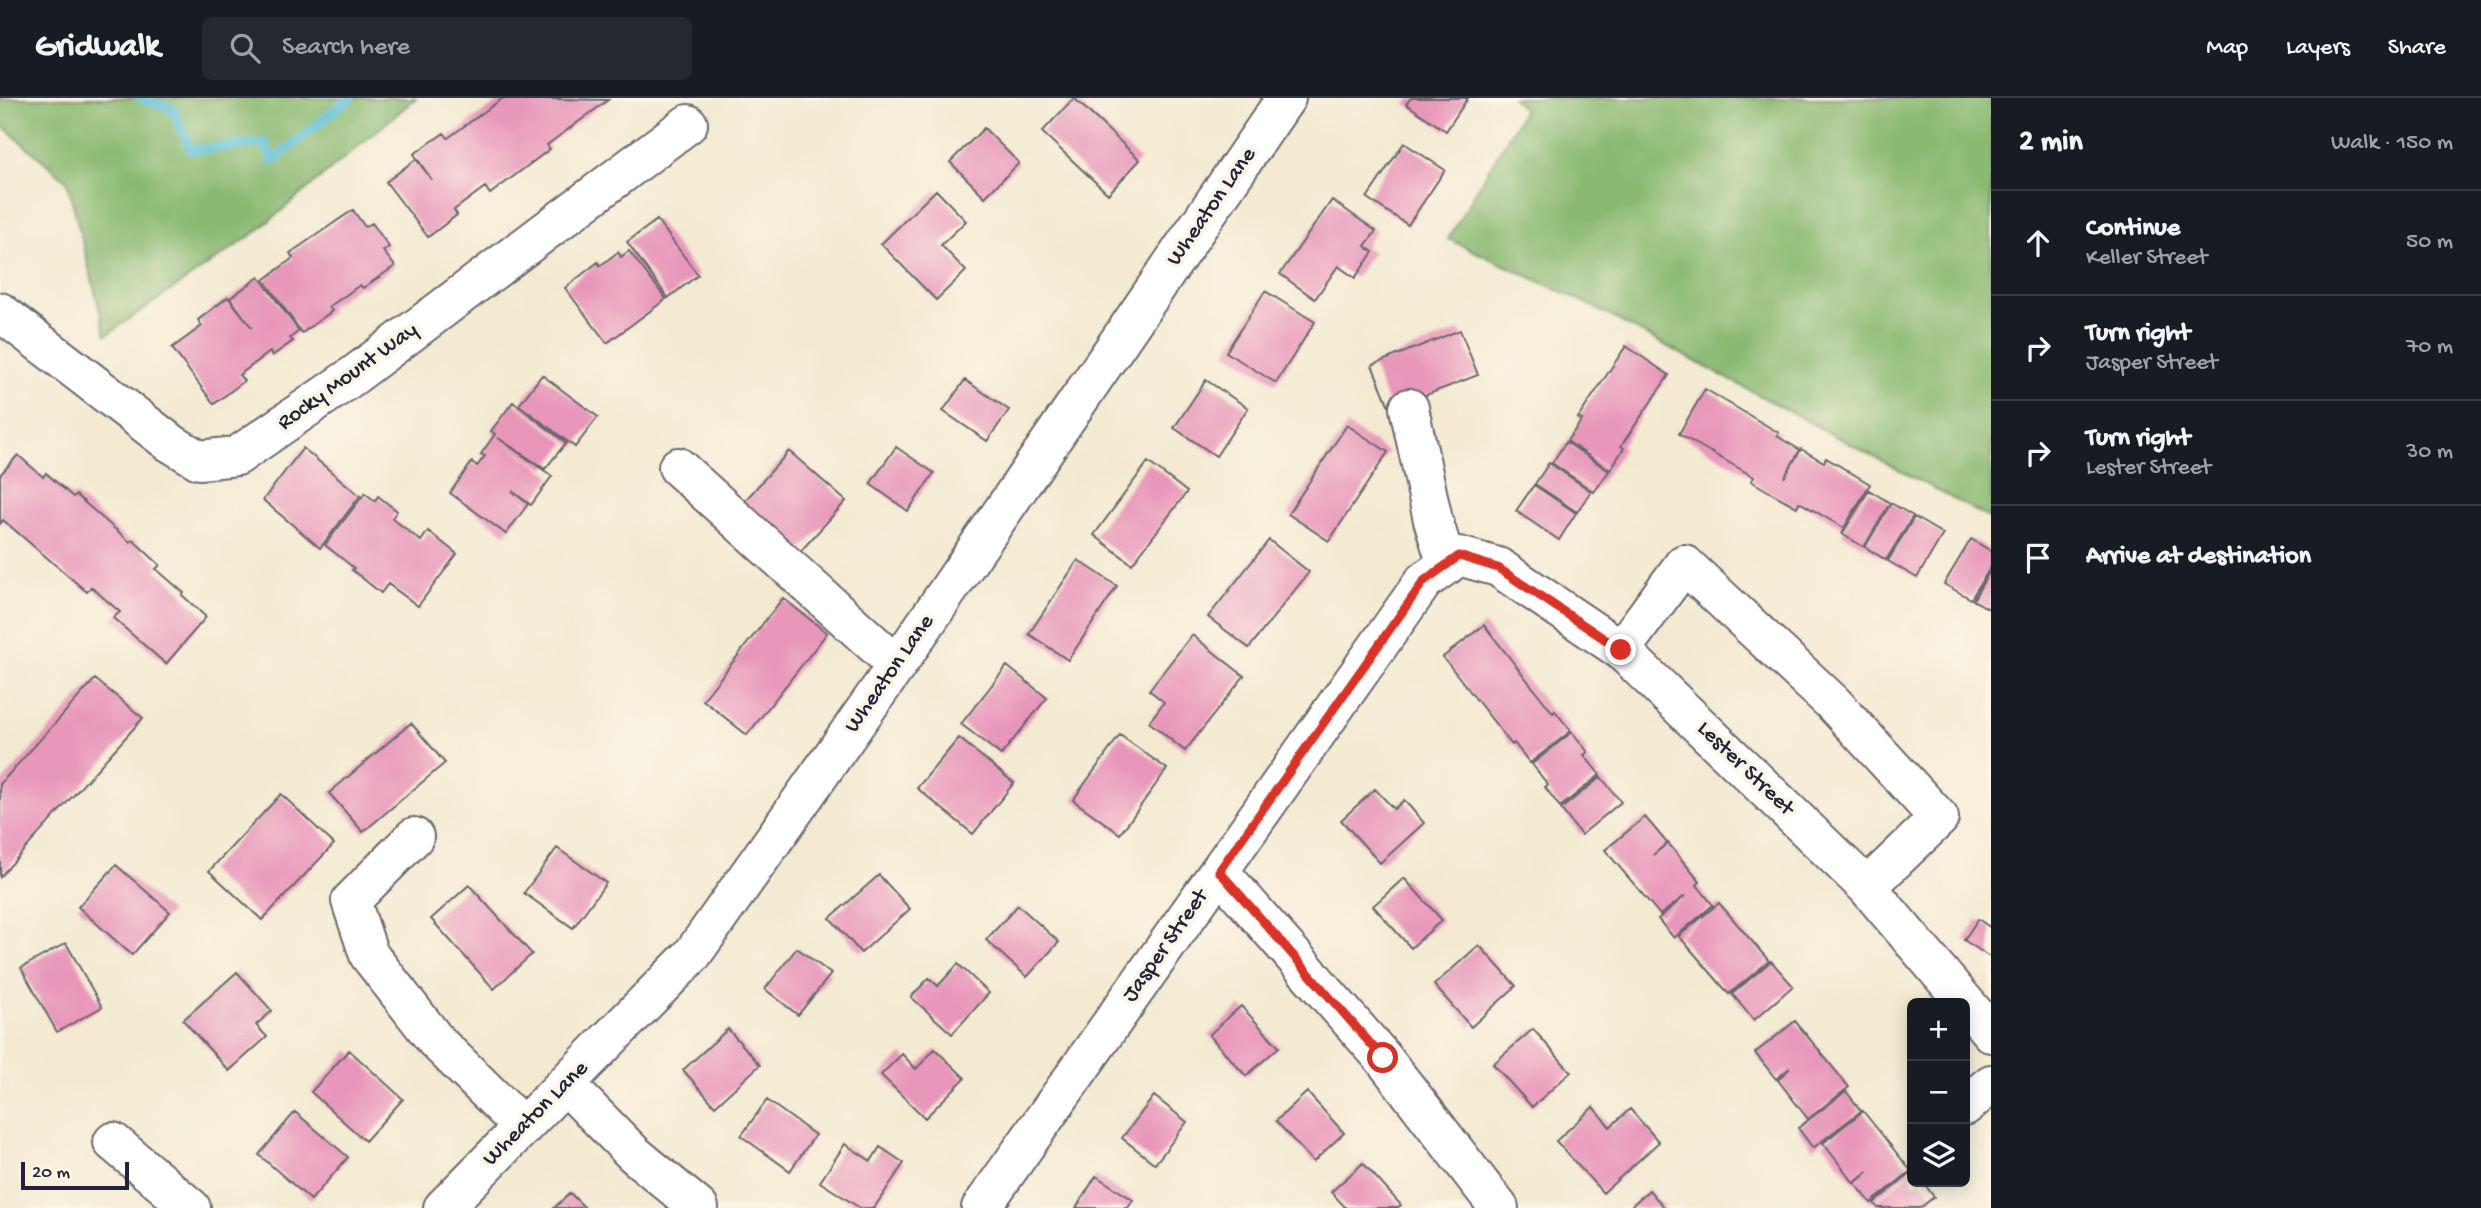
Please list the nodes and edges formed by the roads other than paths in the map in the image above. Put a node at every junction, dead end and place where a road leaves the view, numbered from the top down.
1 (1286, 98) edge
2 (688, 124) dead end
3 (0, 312) edge
4 (1409, 408) dead end
5 (678, 467) dead end
6 (1453, 560) junction
7 (1621, 650) junction
8 (897, 665) junction
9 (414, 837) dead end
10 (1219, 871) junction
11 (1867, 887) junction
12 (1991, 1032) edge
13 (1991, 1084) edge
14 (566, 1085) junction
15 (1970, 1101) edge
16 (523, 1126) junction
17 (113, 1142) dead end
18 (191, 1208) edge
19 (443, 1208) edge
20 (699, 1208) edge
21 (981, 1208) edge
22 (1499, 1208) edge

1 - 8 street, Wheaton Lane
2 - 3 street, Rocky Mount Way
4 - 6 street
5 - 8 street
6 - 7 street, Lester Street
6 - 10 street, Jasper Street
7 - 11 street, Lester Street
7 - 11 street
8 - 14 street, Wheaton Lane
9 - 16 street
10 - 21 street, Jasper Street
10 - 22 street
11 - 12 street, Lester Street
13 - 15 street
14 - 16 street, Wheaton Lane
14 - 20 street
16 - 19 street, Wheaton Lane
17 - 18 street

